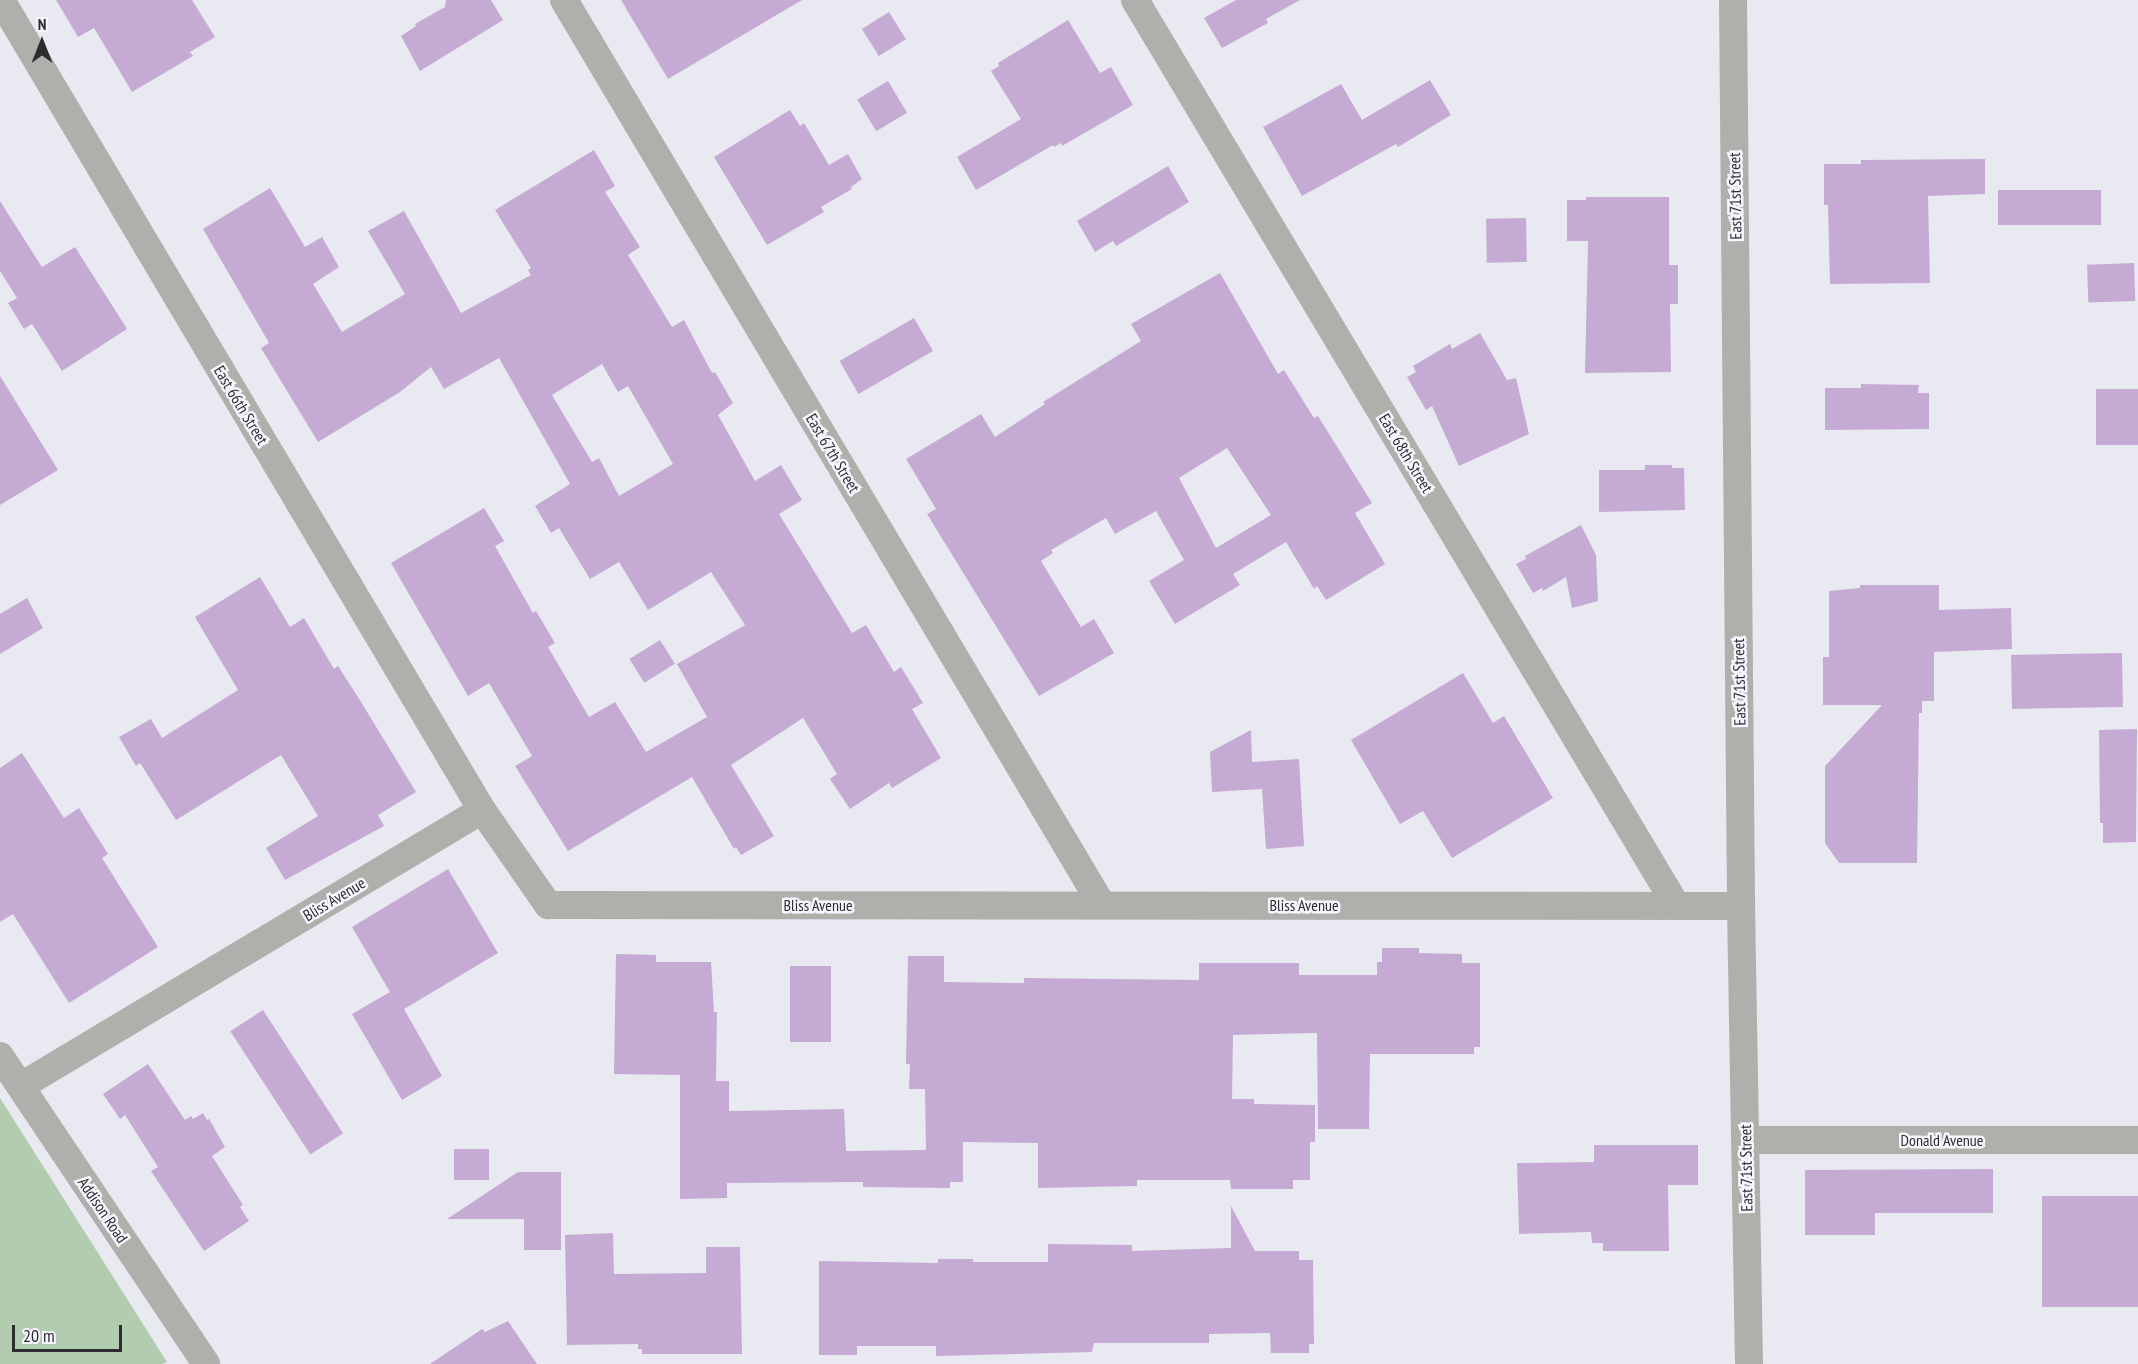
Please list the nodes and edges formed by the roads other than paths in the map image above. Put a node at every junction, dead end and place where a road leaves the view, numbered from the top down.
1 (1, 0) edge
2 (564, 0) edge
3 (1135, 0) edge
4 (1733, 0) edge
5 (482, 810) junction
6 (1102, 905) junction
7 (1676, 905) junction
8 (1741, 906) junction
9 (0, 1056) edge
10 (21, 1086) junction
11 (1746, 1140) junction
12 (2138, 1140) edge
13 (206, 1364) edge
14 (1749, 1364) edge

1 - 5 street, East 66th Street
2 - 6 street, East 67th Street
3 - 7 street, East 68th Street
4 - 8 street, East 71st Street
5 - 6 street, Bliss Avenue
5 - 10 street, Bliss Avenue
6 - 7 street, Bliss Avenue
7 - 8 street, Bliss Avenue
8 - 11 street, East 71st Street
9 - 10 street, Addison Road
10 - 13 street, Addison Road
11 - 12 street, Donald Avenue
11 - 14 street, East 71st Street

